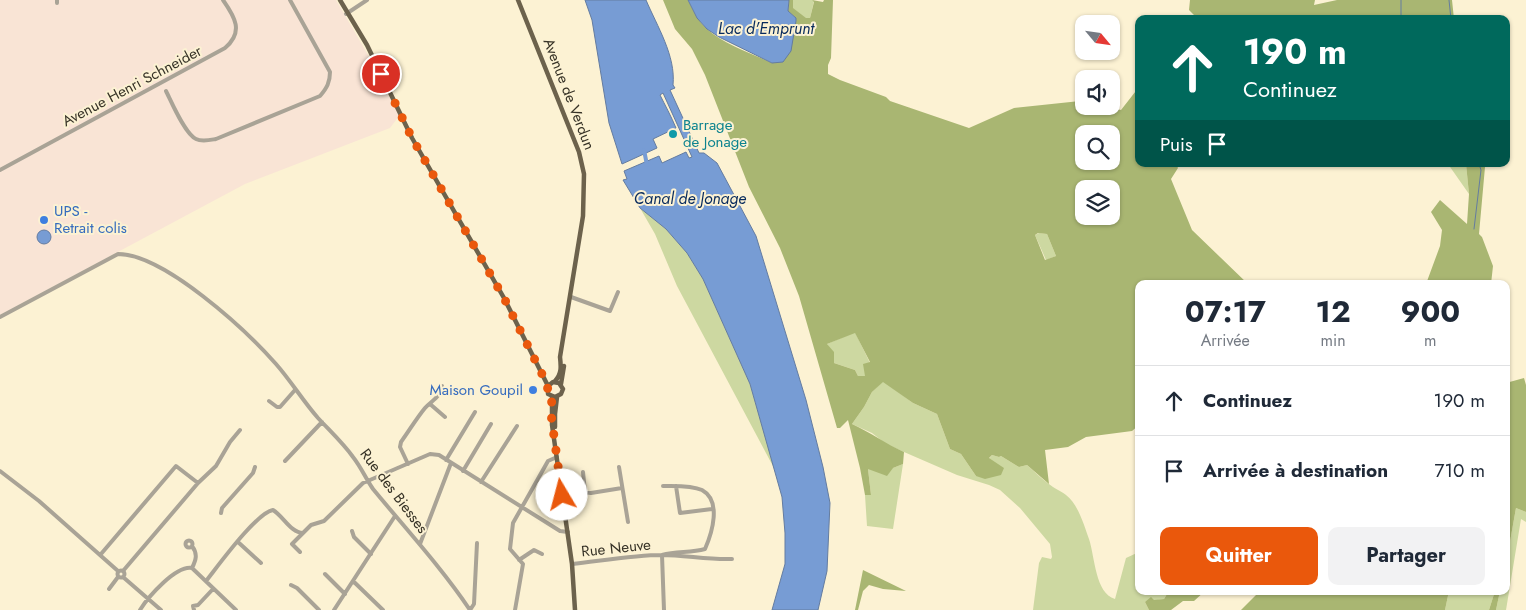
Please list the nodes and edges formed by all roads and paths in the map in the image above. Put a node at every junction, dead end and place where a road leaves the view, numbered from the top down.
1 (230, 0) edge
2 (290, 0) edge
3 (340, 0) edge
4 (367, 0) edge
5 (518, 0) edge
6 (224, 2) edge
7 (347, 13) junction
8 (167, 80) junction
9 (156, 86) junction
10 (166, 91) junction
11 (0, 170) edge
12 (618, 292) dead end
13 (571, 297) junction
14 (0, 317) edge
15 (563, 347) junction
16 (551, 383) junction
17 (561, 384) junction
18 (442, 386) dead end
19 (296, 390) junction
20 (554, 397) junction
21 (268, 401) dead end
22 (430, 404) junction
23 (475, 412) dead end
24 (445, 417) dead end
25 (322, 422) junction
26 (491, 424) dead end
27 (517, 426) dead end
28 (240, 430) dead end
29 (557, 457) junction
30 (446, 460) junction
31 (285, 461) dead end
32 (451, 463) junction
33 (408, 464) junction
34 (255, 466) dead end
35 (619, 467) dead end
36 (463, 471) junction
37 (0, 472) edge
38 (583, 472) dead end
39 (368, 481) junction
40 (481, 482) junction
41 (198, 483) junction
42 (662, 486) dead end
43 (676, 486) junction
44 (622, 488) junction
45 (585, 492) junction
46 (562, 495) junction
47 (522, 507) junction
48 (712, 509) junction
49 (221, 513) dead end
50 (396, 516) junction
51 (628, 522) dead end
52 (352, 531) dead end
53 (568, 532) junction
54 (303, 533) junction
55 (238, 542) junction
56 (477, 543) dead end
57 (420, 544) junction
58 (192, 546) dead end
59 (300, 552) dead end
60 (101, 554) junction
61 (371, 554) junction
62 (542, 554) dead end
63 (662, 555) junction
64 (732, 559) dead end
65 (519, 560) junction
66 (261, 563) dead end
67 (572, 564) junction
68 (192, 568) junction
69 (121, 571) junction
70 (325, 574) dead end
71 (121, 577) junction
72 (206, 581) junction
73 (353, 581) junction
74 (291, 585) dead end
75 (109, 588) dead end
76 (213, 589) junction
77 (345, 594) junction
78 (148, 598) junction
79 (198, 605) junction
80 (140, 610) edge
81 (161, 610) edge
82 (194, 610) edge
83 (198, 610) edge
84 (236, 610) edge
85 (319, 610) edge
86 (334, 610) edge
87 (383, 610) edge
88 (470, 610) edge
89 (515, 610) edge
90 (575, 610) edge
91 (664, 610) edge

1 - 6 street
2 - 10 street
3 - 7 main road
4 - 7 street
5 - 13 main road, Avenue de Verdun
6 - 8 street, Avenue Henri Schneider
7 - 16 main road
8 - 9 street, Avenue Henri Schneider
8 - 10 street
9 - 10 street
9 - 11 street, Avenue Henri Schneider
12 - 13 street
13 - 15 main road, Avenue de Verdun
14 - 19 street, Rue des Biesses
15 - 16 main road, Avenue de Verdun
15 - 17 main road, Avenue de Verdun
16 - 17 main road
16 - 20 main road
17 - 20 main road, Avenue de Verdun
18 - 22 street
19 - 21 street
19 - 25 street, Rue des Biesses
20 - 29 main road
22 - 24 street
22 - 33 street
23 - 30 street
25 - 31 street
25 - 39 street, Rue des Biesses
26 - 36 street
27 - 40 street
28 - 41 street
29 - 46 main road
29 - 47 street
30 - 32 street
30 - 33 street
32 - 36 street
32 - 57 street
33 - 39 street
34 - 49 street
35 - 44 street
36 - 40 street
37 - 60 street
38 - 45 street
39 - 50 street, Rue des Biesses
39 - 54 street
40 - 47 street
41 - 60 street
41 - 69 street
42 - 43 street
43 - 48 street
43 - 48 street
44 - 45 street
44 - 51 street
45 - 46 street
46 - 53 main road
47 - 53 street
47 - 65 street
48 - 63 street, Rue Neuve
50 - 57 street, Rue des Biesses
50 - 61 street
52 - 61 street
53 - 67 main road
54 - 55 street
54 - 59 street
55 - 66 street
55 - 72 street
56 - 88 street
57 - 88 street, Rue des Biesses
58 - 68 street
60 - 69 street
61 - 73 street
62 - 65 street
63 - 64 street, Rue Neuve
63 - 67 street, Rue Neuve
63 - 91 street
65 - 89 street
67 - 90 main road
68 - 72 street
68 - 78 street
69 - 71 street
70 - 77 street
71 - 75 street
71 - 78 street
72 - 76 street
73 - 77 street
73 - 87 street
74 - 85 street
76 - 79 street
76 - 84 street
77 - 86 street
78 - 80 street
78 - 81 street
79 - 82 street
79 - 83 street

